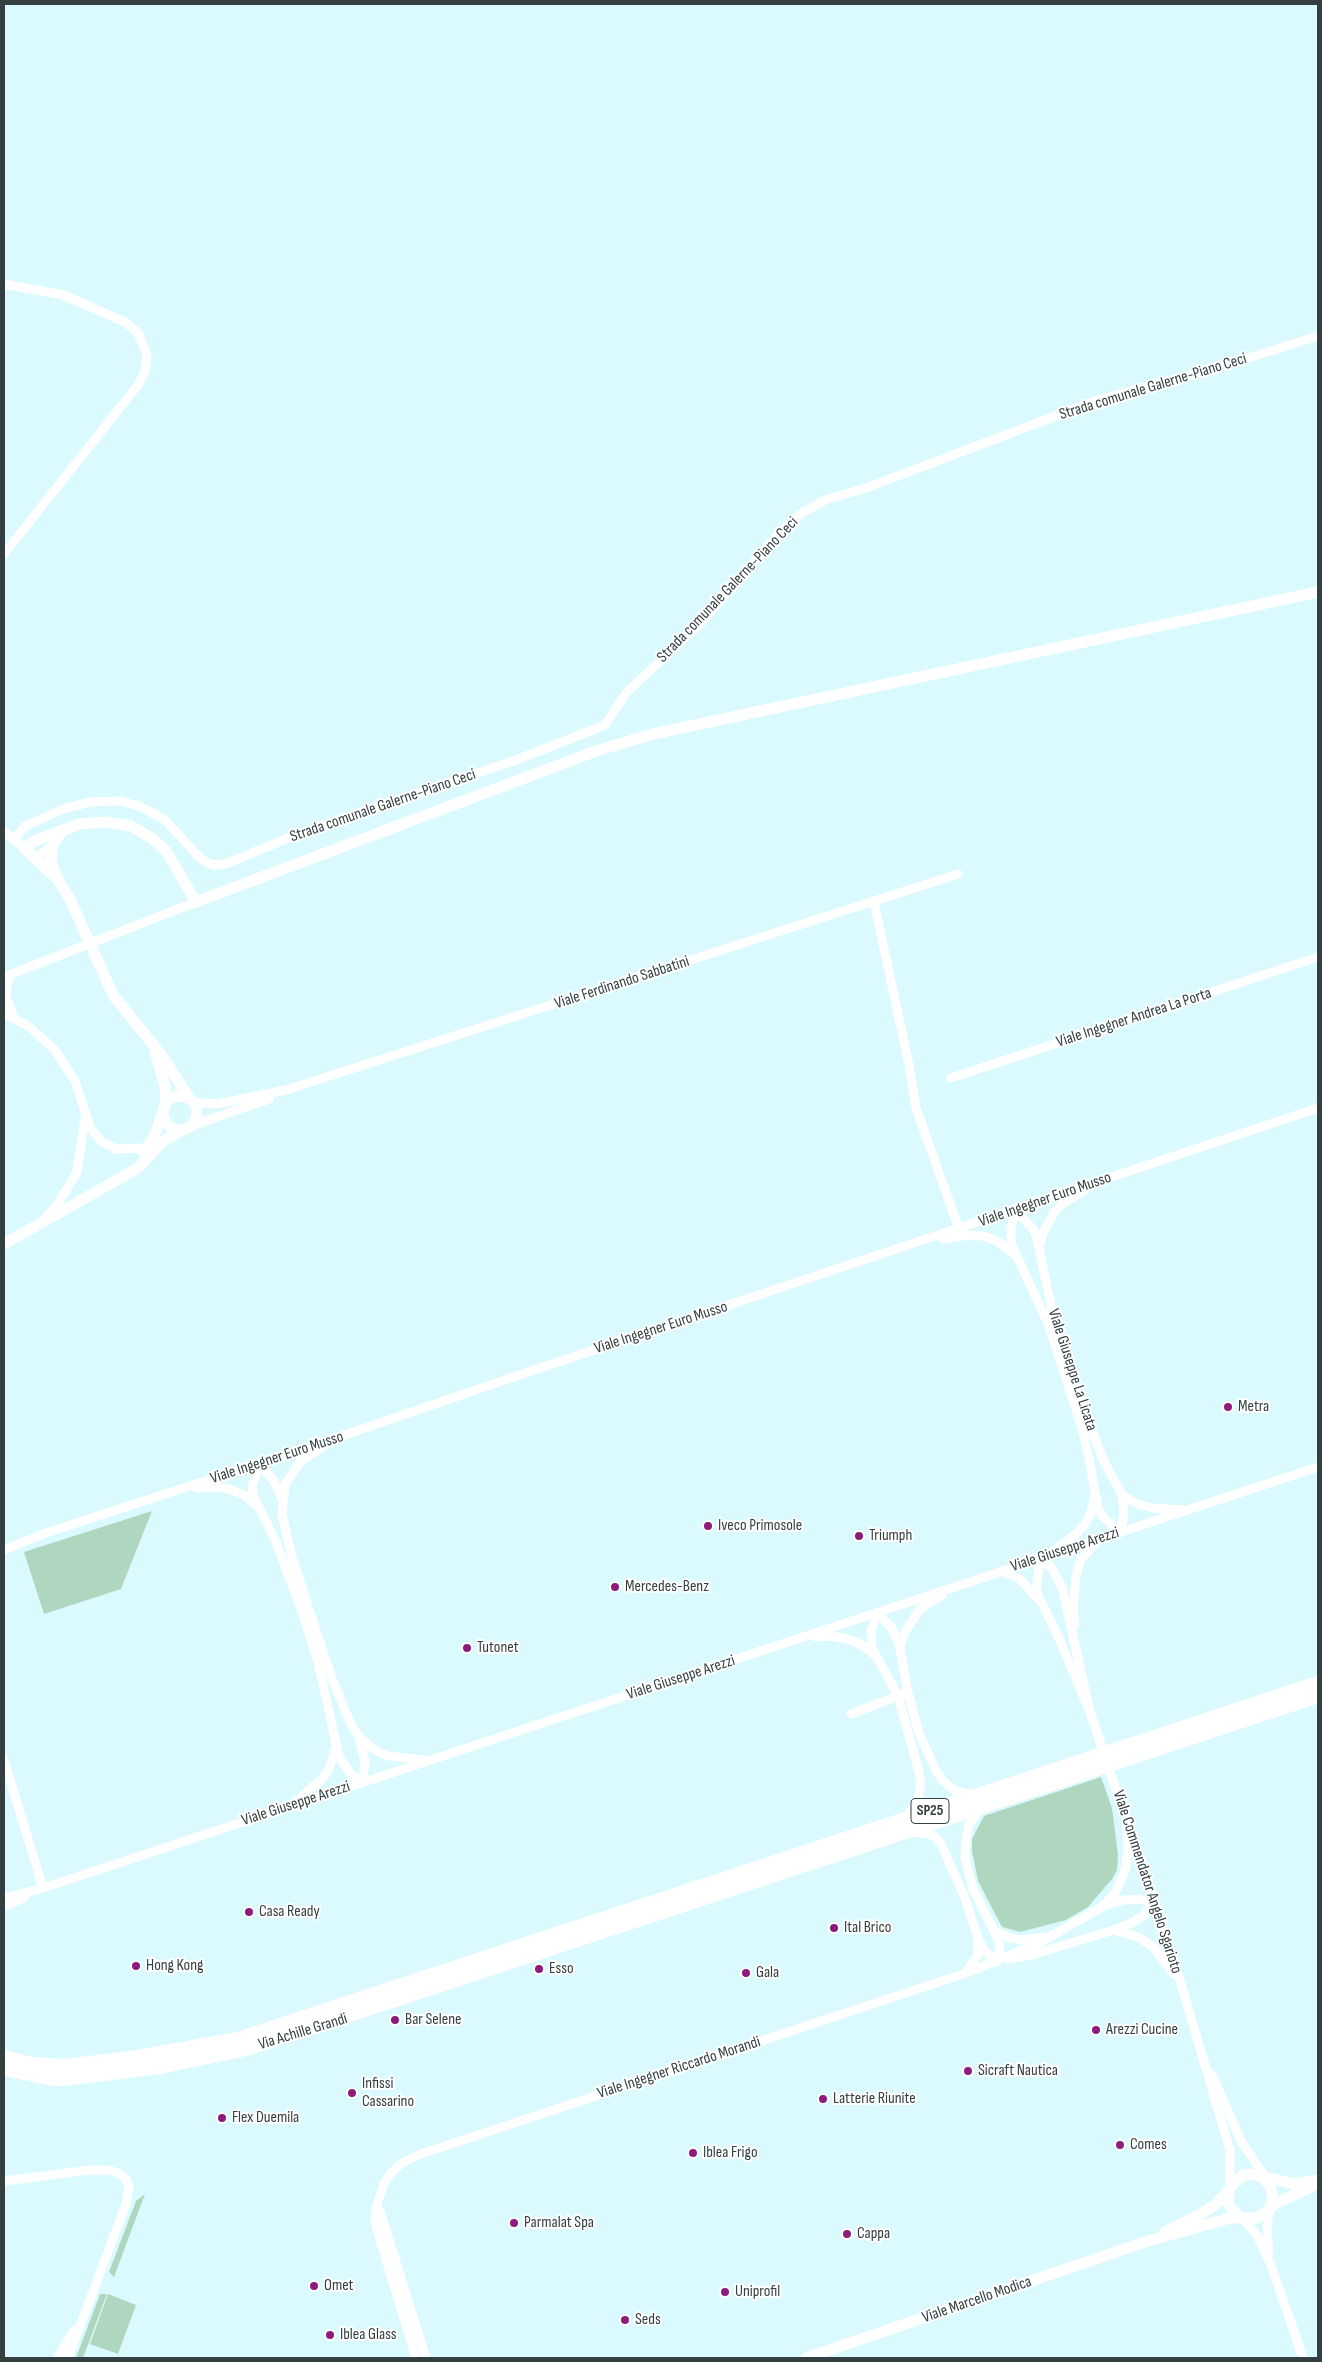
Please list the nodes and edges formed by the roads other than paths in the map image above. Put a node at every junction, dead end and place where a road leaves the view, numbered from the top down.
1 (4, 284) edge
2 (1318, 336) edge
3 (4, 554) edge
4 (1318, 592) edge
5 (4, 831) edge
6 (62, 831) junction
7 (14, 840) junction
8 (53, 845) junction
9 (28, 852) junction
10 (958, 874) dead end
11 (58, 880) junction
12 (196, 902) junction
13 (874, 902) junction
14 (1318, 957) edge
15 (8, 976) edge
16 (8, 1015) edge
17 (154, 1046) junction
18 (951, 1078) dead end
19 (286, 1090) junction
20 (191, 1100) junction
21 (164, 1106) junction
22 (1318, 1108) edge
23 (85, 1115) junction
24 (186, 1128) junction
25 (147, 1148) junction
26 (1108, 1178) junction
27 (119, 1180) junction
28 (1016, 1211) junction
29 (38, 1225) junction
30 (959, 1229) junction
31 (4, 1244) edge
32 (913, 1244) junction
33 (1040, 1252) junction
34 (1015, 1254) junction
35 (334, 1440) junction
36 (258, 1464) junction
37 (1318, 1467) edge
38 (181, 1490) junction
39 (1122, 1495) junction
40 (1094, 1498) junction
41 (282, 1499) junction
42 (256, 1505) junction
43 (1190, 1510) junction
44 (1120, 1532) junction
45 (1099, 1539) junction
46 (4, 1550) edge
47 (1044, 1557) junction
48 (1002, 1571) junction
49 (955, 1587) junction
50 (1039, 1600) junction
51 (877, 1613) junction
52 (804, 1638) junction
53 (900, 1652) junction
54 (878, 1659) junction
55 (1082, 1667) junction
56 (1318, 1677) edge
57 (1318, 1683) edge
58 (908, 1693) junction
59 (898, 1696) junction
60 (1318, 1696) edge
61 (1318, 1700) edge
62 (1275, 1703) junction
63 (1090, 1712) junction
64 (851, 1714) dead end
65 (359, 1737) junction
66 (336, 1747) junction
67 (429, 1760) junction
68 (5, 1766) edge
69 (362, 1783) junction
70 (981, 1800) junction
71 (289, 1807) junction
72 (904, 1826) junction
73 (1127, 1826) junction
74 (43, 1888) junction
75 (4, 1898) edge
76 (1152, 1902) junction
77 (4, 1907) edge
78 (1102, 1907) junction
79 (590, 1930) junction
80 (994, 1930) junction
81 (1114, 1930) junction
82 (1063, 1931) junction
83 (978, 1938) junction
84 (996, 1962) junction
85 (966, 1973) junction
86 (1180, 1984) junction
87 (1202, 2052) junction
88 (4, 2057) edge
89 (4, 2070) edge
90 (1268, 2179) junction
91 (4, 2181) edge
92 (1318, 2182) edge
93 (1229, 2188) junction
94 (380, 2196) junction
95 (1270, 2208) junction
96 (1241, 2218) junction
97 (1148, 2241) junction
98 (1271, 2265) junction
99 (85, 2310) junction
100 (57, 2358) edge
101 (68, 2358) edge
102 (416, 2358) edge
103 (426, 2358) edge
104 (806, 2358) edge
105 (1303, 2358) edge

1 - 3 street
2 - 7 street, Strada comunale Galerne-Piano Ceci
4 - 12 street
5 - 7 street
6 - 8 street
6 - 9 street
6 - 12 street
7 - 9 street
8 - 9 street
8 - 11 street
9 - 11 street
10 - 13 street, Viale Ferdinando Sabbatini
11 - 17 street
12 - 15 street
13 - 19 street, Viale Ferdinando Sabbatini
13 - 30 street
14 - 18 street, Viale Ingegner Andrea La Porta
15 - 16 street
16 - 23 street
17 - 20 street
17 - 21 street
19 - 20 street
19 - 24 street
20 - 21 street
20 - 24 street
21 - 24 street
21 - 25 street
22 - 26 street, Viale Ingegner Euro Musso
23 - 25 street
23 - 29 street
24 - 27 street
25 - 27 street
26 - 28 street, Viale Ingegner Euro Musso
26 - 33 street
27 - 29 street
28 - 30 street, Viale Ingegner Euro Musso
28 - 33 street, Viale Giuseppe La Licata
28 - 34 street
29 - 31 street
30 - 32 street, Viale Ingegner Euro Musso
32 - 34 street
32 - 35 street, Viale Ingegner Euro Musso
33 - 39 street, Viale Giuseppe La Licata
34 - 40 street
35 - 36 street, Viale Ingegner Euro Musso
35 - 41 street
36 - 38 street, Viale Ingegner Euro Musso
36 - 41 street
36 - 42 street
37 - 43 street, Viale Giuseppe Arezzi
38 - 42 street
38 - 46 street, Viale Ingegner Euro Musso
39 - 43 street
39 - 44 street, Viale Giuseppe La Licata
40 - 44 street
40 - 47 street
41 - 65 street
42 - 66 street
43 - 44 street, Viale Giuseppe Arezzi
44 - 45 street, Viale Giuseppe Arezzi
45 - 47 street, Viale Giuseppe Arezzi
45 - 55 street
47 - 48 street, Viale Giuseppe Arezzi
47 - 50 street
47 - 55 street
48 - 49 street, Viale Giuseppe Arezzi
48 - 50 street
49 - 51 street, Viale Giuseppe Arezzi
49 - 53 street
50 - 63 street
51 - 52 street, Viale Giuseppe Arezzi
51 - 53 street
51 - 54 street
52 - 54 street
52 - 67 street, Viale Giuseppe Arezzi
53 - 58 street
54 - 59 street
55 - 63 street
56 - 62 main road
57 - 62 main road, SP25
58 - 59 street
58 - 70 street
59 - 64 street
59 - 72 street
60 - 62 main road, SP25
61 - 62 main road
62 - 70 main road, SP25
63 - 73 street, Viale Commendator Angelo Sgarioto
65 - 67 street
65 - 69 street
66 - 69 street
66 - 71 street
67 - 69 street, Viale Giuseppe Arezzi
68 - 74 street
69 - 71 street, Viale Giuseppe Arezzi
70 - 72 main road, SP25
70 - 80 street
71 - 74 street, Viale Giuseppe Arezzi
72 - 79 main road, SP25
72 - 83 street
73 - 76 street, Viale Commendator Angelo Sgarioto
73 - 78 street
74 - 75 street
74 - 77 street
76 - 78 street
76 - 81 street
76 - 86 street, Viale Commendator Angelo Sgarioto
78 - 82 street
79 - 88 main road, Via Achille Grandi
79 - 89 main road, Via Achille Grandi
80 - 82 street
80 - 84 street
81 - 84 street
81 - 86 street
82 - 84 street
83 - 84 street
83 - 85 street
84 - 85 street, Viale Ingegner Riccardo Morandi
85 - 94 street, Viale Ingegner Riccardo Morandi
86 - 87 street, Viale Commendator Angelo Sgarioto
87 - 90 street
87 - 93 street
90 - 92 street
90 - 93 street
90 - 95 street
91 - 99 street
92 - 95 street
93 - 96 street
93 - 97 street
94 - 102 street, Viale Ingegner Riccardo Morandi
94 - 103 street, Viale Ingegner Riccardo Morandi
95 - 96 street
95 - 98 street
96 - 97 street
96 - 98 street
97 - 104 street, Viale Marcello Modica
98 - 105 street
99 - 100 street
99 - 101 street

